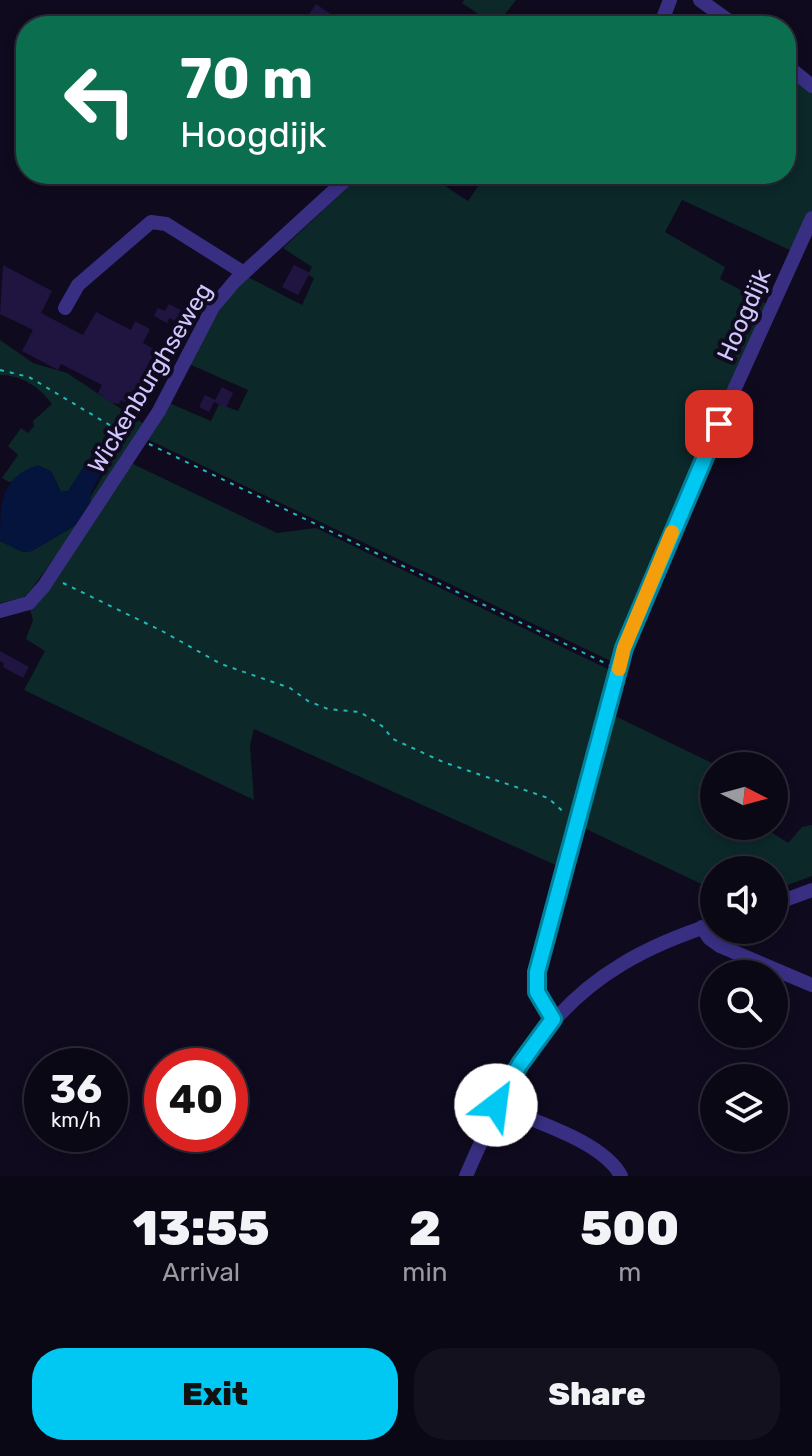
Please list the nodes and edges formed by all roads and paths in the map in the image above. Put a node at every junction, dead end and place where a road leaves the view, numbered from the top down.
1 (700, 0) edge
2 (722, 16) edge
3 (796, 73) edge
4 (812, 86) edge
5 (341, 184) edge
6 (812, 218) edge
7 (244, 273) junction
8 (65, 308) dead end
9 (0, 370) edge
10 (140, 442) junction
11 (52, 575) junction
12 (0, 611) edge
13 (619, 669) junction
14 (578, 819) junction
15 (812, 890) edge
16 (788, 899) edge
17 (700, 929) edge
18 (717, 944) edge
19 (812, 985) edge
20 (553, 1019) junction
21 (496, 1105) junction
22 (466, 1176) edge
23 (621, 1176) edge

1 - 2 street
3 - 4 street
5 - 7 street, Wickenburghseweg
6 - 13 street, Hoogdijk
7 - 8 street
7 - 10 street, Wickenburghseweg
9 - 10 path
10 - 11 street, Wickenburghseweg
10 - 13 path
11 - 12 street, Wickenburghseweg
11 - 14 path
13 - 14 street, Hoogdijk
14 - 20 street, Hoogdijk
15 - 16 street
17 - 20 street
18 - 19 street
20 - 21 street
21 - 22 street
21 - 23 street

